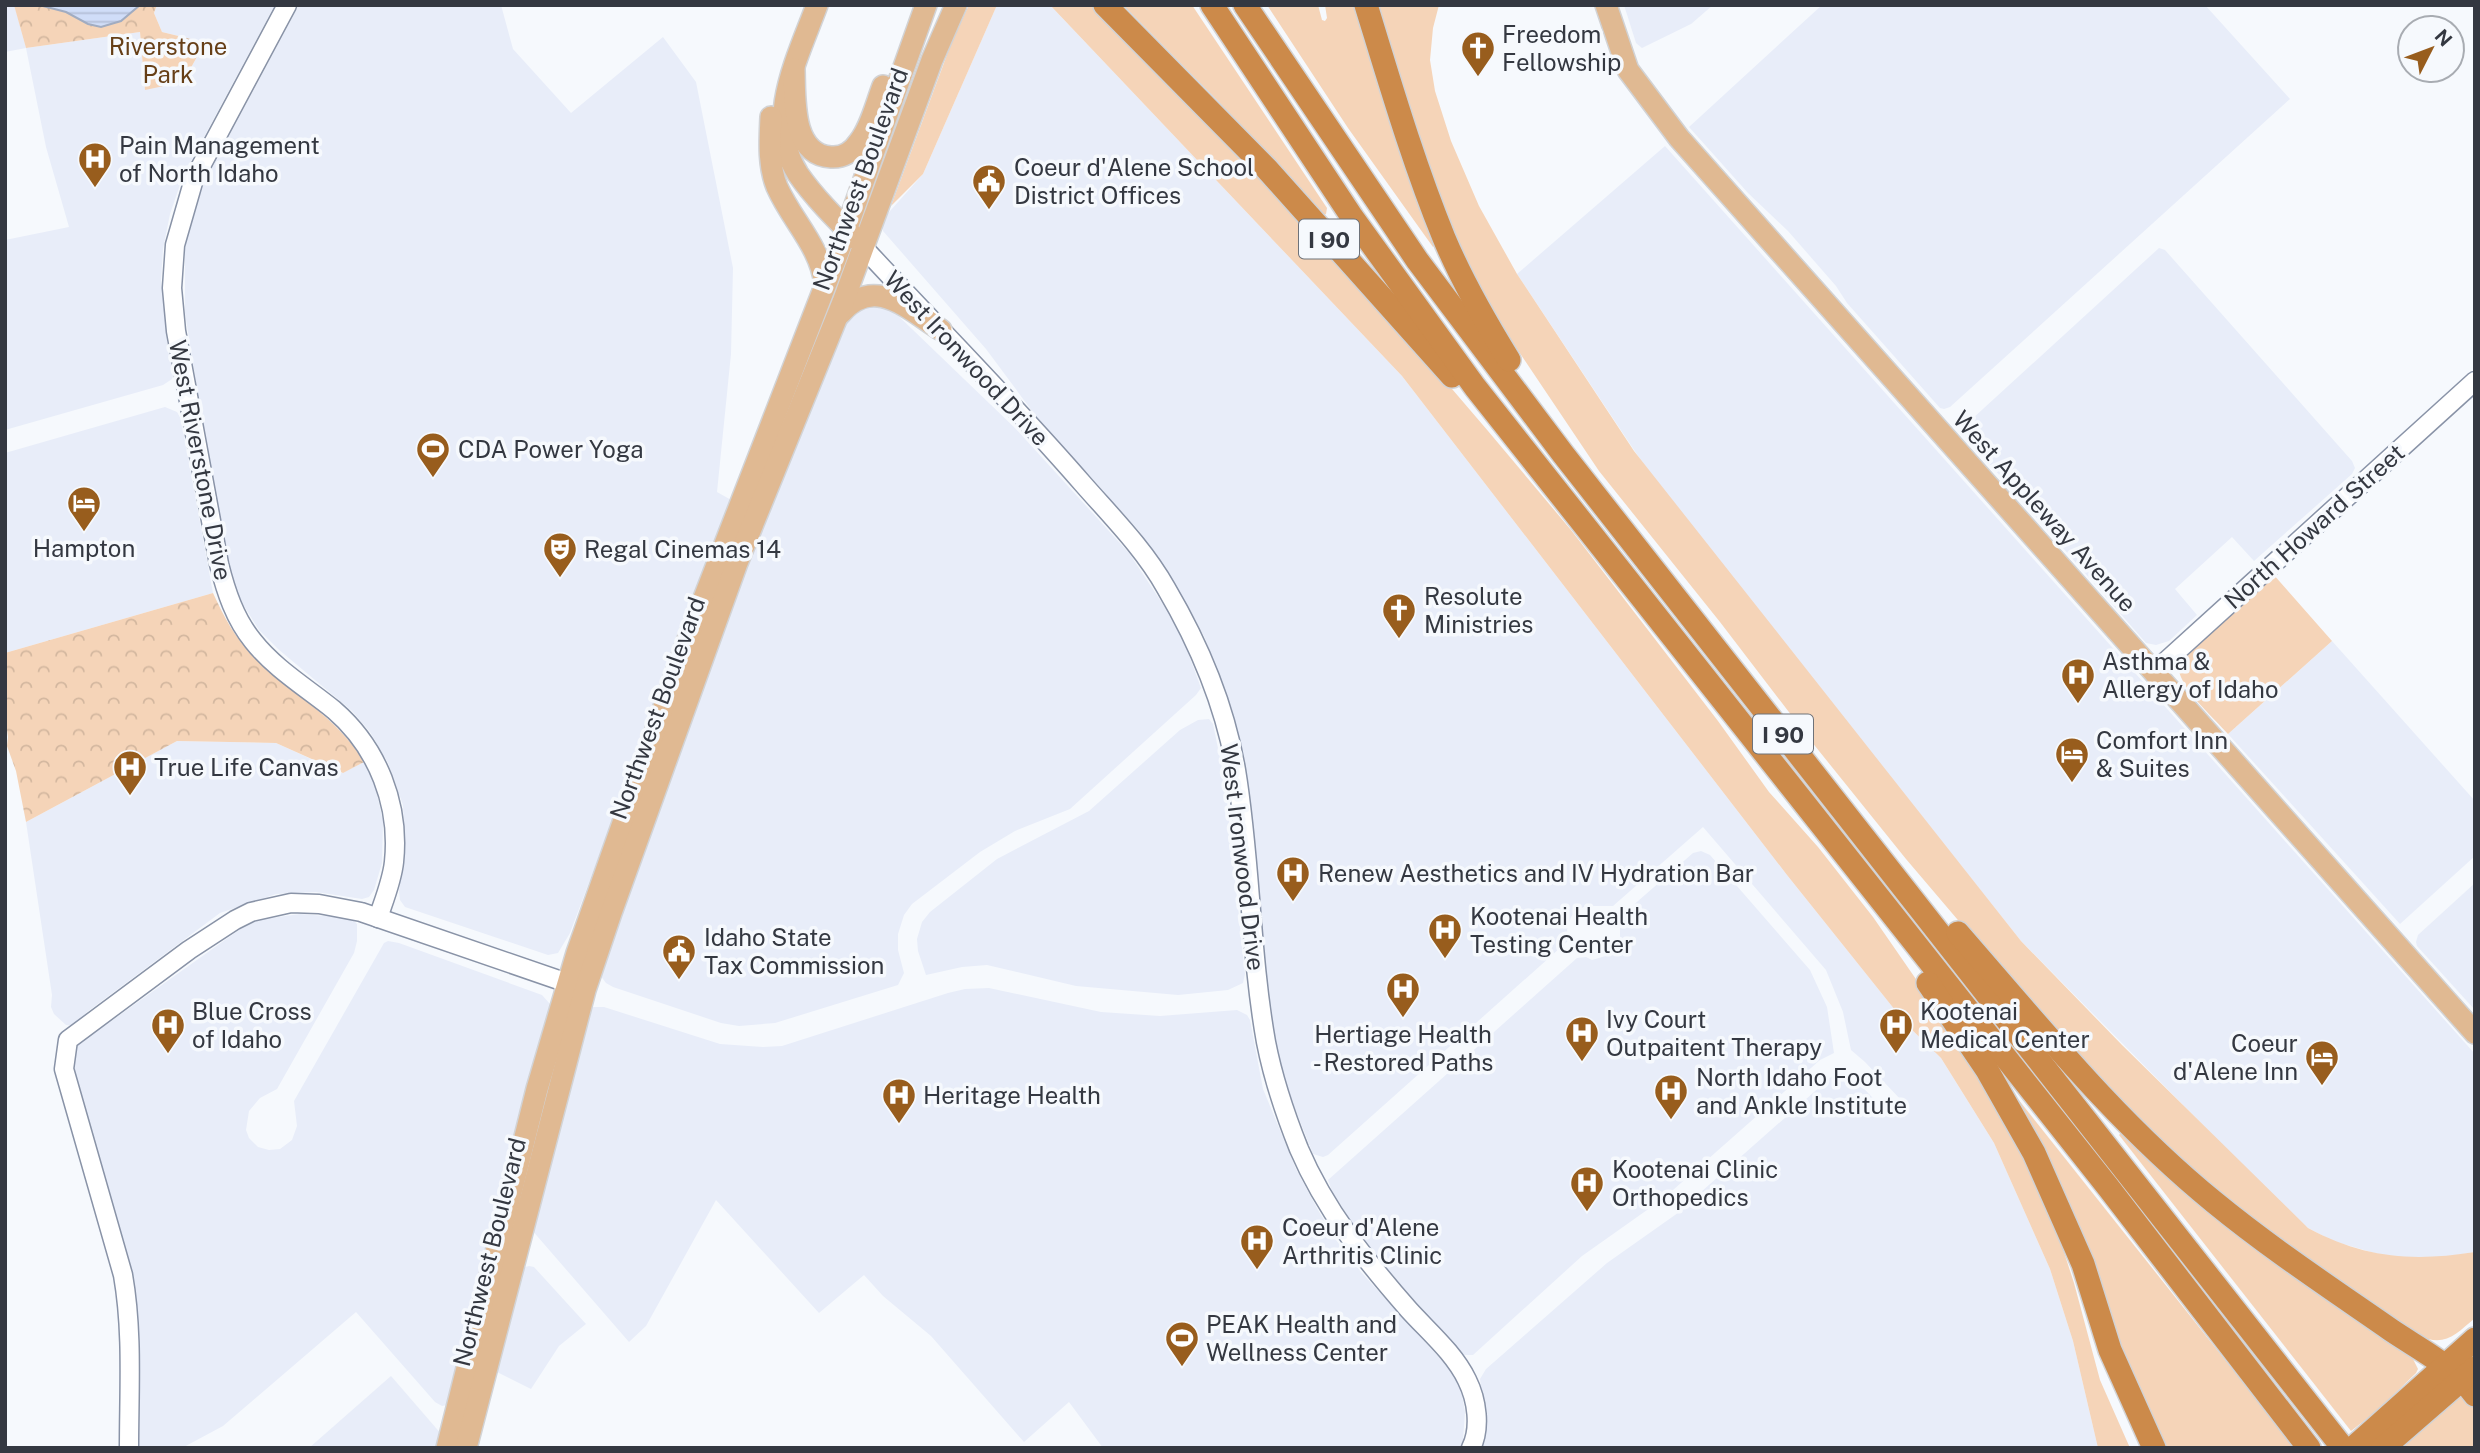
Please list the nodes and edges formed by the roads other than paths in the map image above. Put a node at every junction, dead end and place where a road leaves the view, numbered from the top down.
1 (287, 5) edge
2 (817, 5) edge
3 (923, 5) edge
4 (956, 5) edge
5 (1105, 5) edge
6 (1212, 5) edge
7 (1245, 5) edge
8 (1366, 5) edge
9 (1606, 5) edge
10 (794, 69) junction
11 (846, 230) junction
12 (863, 247) junction
13 (825, 284) junction
14 (837, 318) junction
15 (942, 330) junction
16 (2475, 381) edge
17 (1563, 454) junction
18 (1546, 480) junction
19 (2154, 672) junction
20 (1811, 814) junction
21 (1859, 831) junction
22 (378, 918) junction
23 (576, 986) junction
24 (2475, 1033) edge
25 (2475, 1339) edge
26 (2464, 1377) edge
27 (2383, 1439) edge
28 (2151, 1443) edge
29 (129, 1448) edge
30 (447, 1448) edge
31 (466, 1448) edge
32 (1471, 1448) edge
33 (2309, 1448) edge
34 (2343, 1448) edge
35 (2353, 1448) edge

1 - 22 street, West Riverstone Drive
2 - 10 main road
3 - 10 main road
3 - 11 main road, Northwest Boulevard
4 - 12 main road, Northwest Boulevard
5 - 18 highway, I 90
6 - 18 highway, I 90
7 - 17 highway, I 90
8 - 17 highway
9 - 19 main road, West Appleway Avenue
10 - 11 main road
10 - 13 main road
11 - 12 main road
11 - 13 main road, Northwest Boulevard
12 - 14 main road, Northwest Boulevard
12 - 15 street, West Ironwood Drive
13 - 23 main road, Northwest Boulevard
14 - 15 main road
14 - 23 main road, Northwest Boulevard
15 - 32 street, West Ironwood Drive
16 - 19 street, North Howard Street
17 - 21 highway, I 90
18 - 20 highway, I 90
19 - 24 main road, West Appleway Avenue
20 - 28 highway
20 - 33 highway, I 90
21 - 26 highway, I 90
21 - 34 highway, I 90
22 - 23 street
22 - 29 street
23 - 30 main road, Northwest Boulevard
23 - 31 main road, Northwest Boulevard
25 - 26 highway
26 - 27 highway
27 - 35 highway

